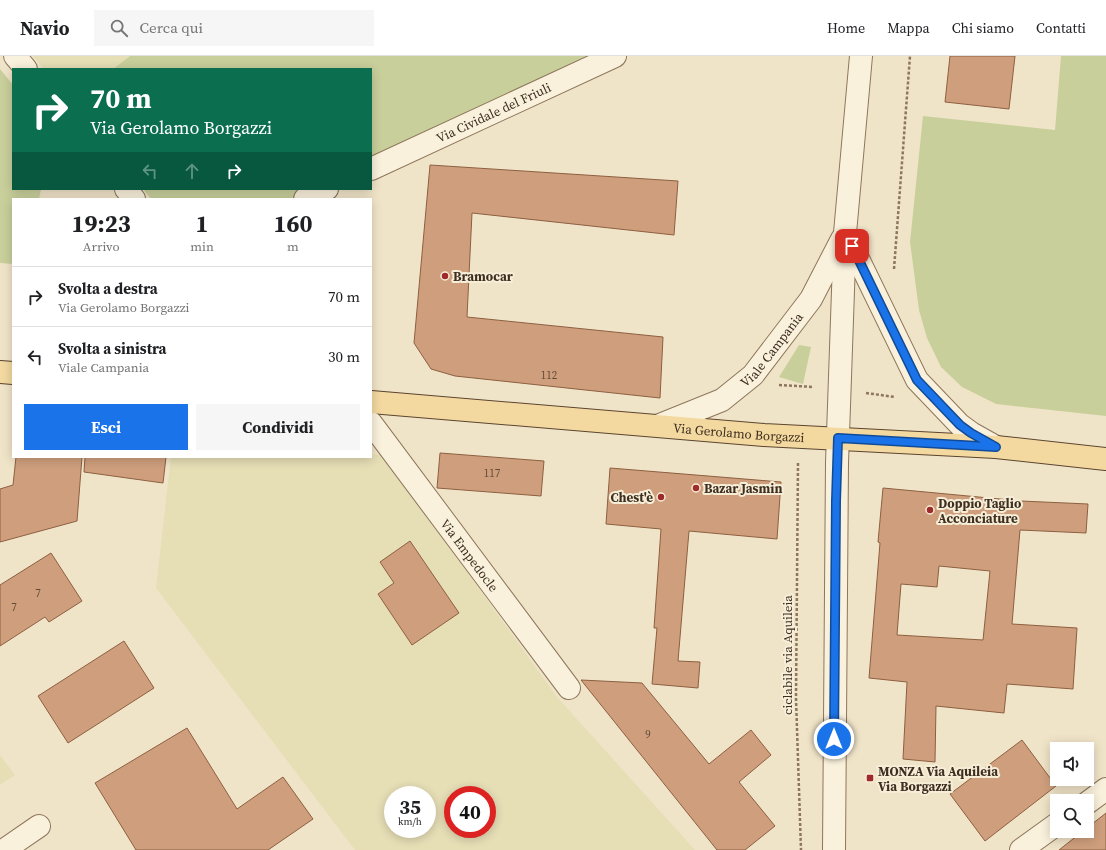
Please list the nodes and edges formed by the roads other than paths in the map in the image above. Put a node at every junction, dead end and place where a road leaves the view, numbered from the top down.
1 (15, 56) edge
2 (615, 56) edge
3 (861, 56) edge
4 (25, 68) edge
5 (372, 169) edge
6 (127, 190) edge
7 (325, 190) edge
8 (133, 198) edge
9 (307, 198) edge
10 (846, 233) junction
11 (0, 372) edge
12 (12, 373) edge
13 (372, 402) edge
14 (372, 424) edge
15 (660, 425) junction
16 (838, 438) junction
17 (996, 447) junction
18 (1106, 459) edge
19 (569, 688) dead end
20 (1106, 789) edge
21 (1094, 798) edge
22 (39, 826) dead end
23 (1050, 829) edge
24 (4, 850) edge
25 (834, 850) edge
26 (1021, 850) edge

1 - 4 street
2 - 5 street, Via Cividale del Friuli
3 - 10 street, Viale Campania
6 - 8 street
7 - 9 street
10 - 15 street, Viale Campania
10 - 16 street, Viale Campania
10 - 17 street
11 - 12 main road
13 - 15 main road, Via Gerolamo Borgazzi
14 - 19 street, Via Empedocle
15 - 16 main road, Via Gerolamo Borgazzi
16 - 17 main road, Via Gerolamo Borgazzi
16 - 25 street, Viale Campania
17 - 18 main road, Via Gerolamo Borgazzi
20 - 21 street
22 - 24 street
23 - 26 street

